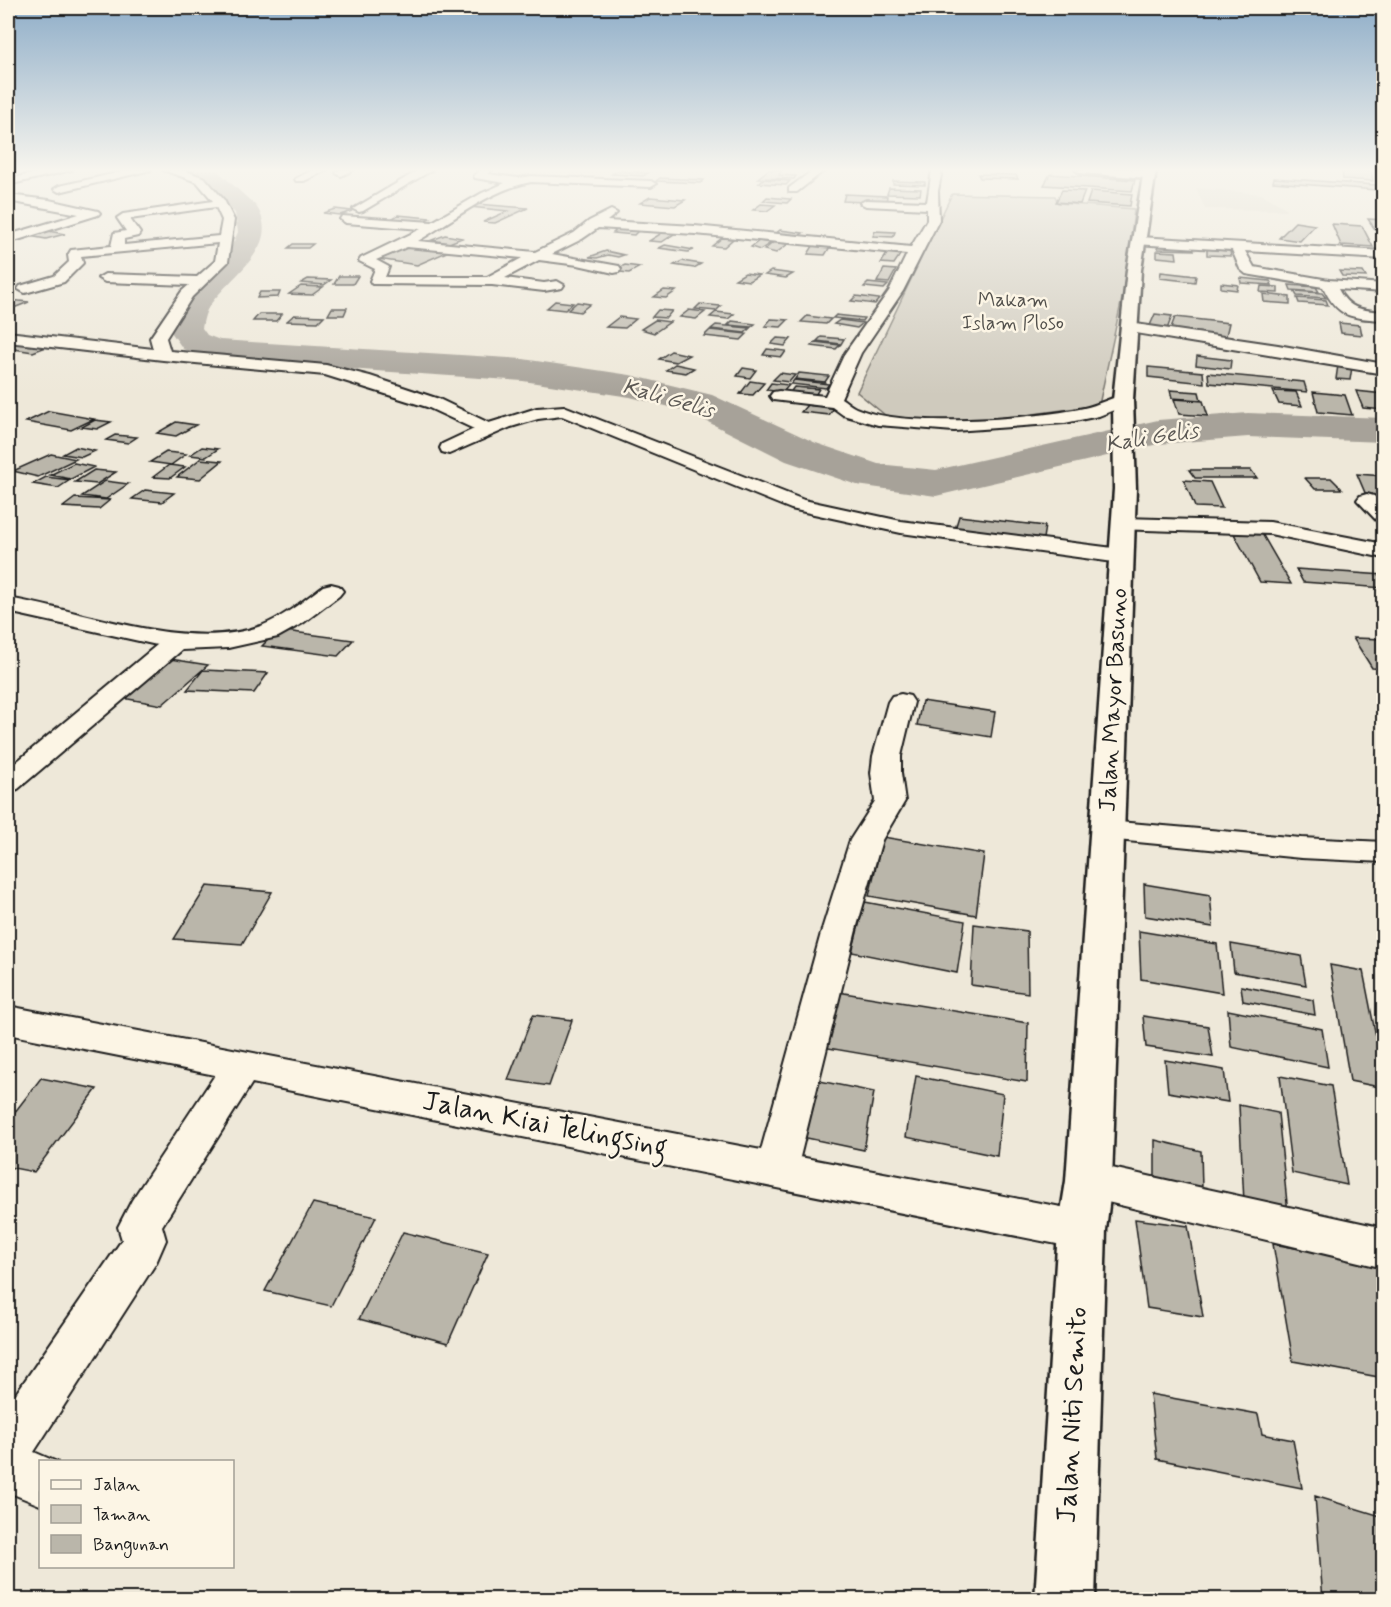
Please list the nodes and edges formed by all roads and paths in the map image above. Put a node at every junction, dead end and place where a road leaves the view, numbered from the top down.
1 (117, 245) edge
2 (153, 245) edge
3 (223, 245) edge
4 (400, 245) edge
5 (424, 245) edge
6 (560, 245) edge
7 (850, 245) edge
8 (918, 245) edge
9 (1139, 245) edge
10 (1204, 245) edge
11 (1237, 247) junction
12 (117, 248) junction
13 (916, 251) junction
14 (1383, 255) edge
15 (537, 256) junction
16 (614, 269) dead end
17 (105, 278) dead end
18 (377, 280) junction
19 (201, 281) junction
20 (494, 281) junction
21 (1329, 284) junction
22 (557, 285) dead end
23 (1383, 288) edge
24 (17, 290) dead end
25 (369, 293) dead end
26 (1383, 316) edge
27 (1129, 328) junction
28 (10, 339) edge
29 (163, 355) junction
30 (1383, 369) edge
31 (779, 396) dead end
32 (834, 402) junction
33 (1123, 403) junction
34 (488, 430) junction
35 (449, 448) dead end
36 (1367, 500) dead end
37 (1383, 517) edge
38 (1122, 540) junction
39 (1383, 551) edge
40 (332, 591) dead end
41 (8, 606) edge
42 (172, 642) junction
43 (901, 702) dead end
44 (8, 783) edge
45 (1107, 831) junction
46 (1383, 852) edge
47 (8, 1020) edge
48 (242, 1066) junction
49 (776, 1170) junction
50 (1085, 1206) junction
51 (1383, 1248) edge
52 (8, 1447) edge
53 (8, 1467) edge
54 (39, 1480) edge
55 (1065, 1599) edge

1 - 12 street
2 - 12 street
3 - 19 street
4 - 18 street
5 - 15 street
6 - 15 street
7 - 13 street
8 - 13 street
9 - 27 main road, Jalan Mayor Basuno
10 - 11 street
11 - 14 street
11 - 21 street
12 - 24 street
13 - 32 street
15 - 16 street
15 - 20 street
17 - 19 street
18 - 20 street
18 - 25 street
19 - 29 street
20 - 22 street
21 - 23 street
21 - 26 street
27 - 30 street
27 - 33 main road, Jalan Mayor Basuno
28 - 29 street
29 - 34 street
31 - 32 street
32 - 33 street
33 - 38 main road, Jalan Mayor Basuno
34 - 35 street
34 - 38 street
36 - 37 street
38 - 39 street
38 - 45 main road, Jalan Mayor Basuno
40 - 42 street
41 - 42 street
42 - 44 street
43 - 49 street
45 - 46 street
45 - 50 main road, Jalan Mayor Basuno
47 - 48 street, Jalan Kiai Telingsing
48 - 49 street, Jalan Kiai Telingsing
48 - 52 street
49 - 50 street, Jalan Kiai Telingsing
50 - 51 street, Jalan Kiai Telingsing
50 - 55 main road, Jalan Niti Semito
53 - 54 street

